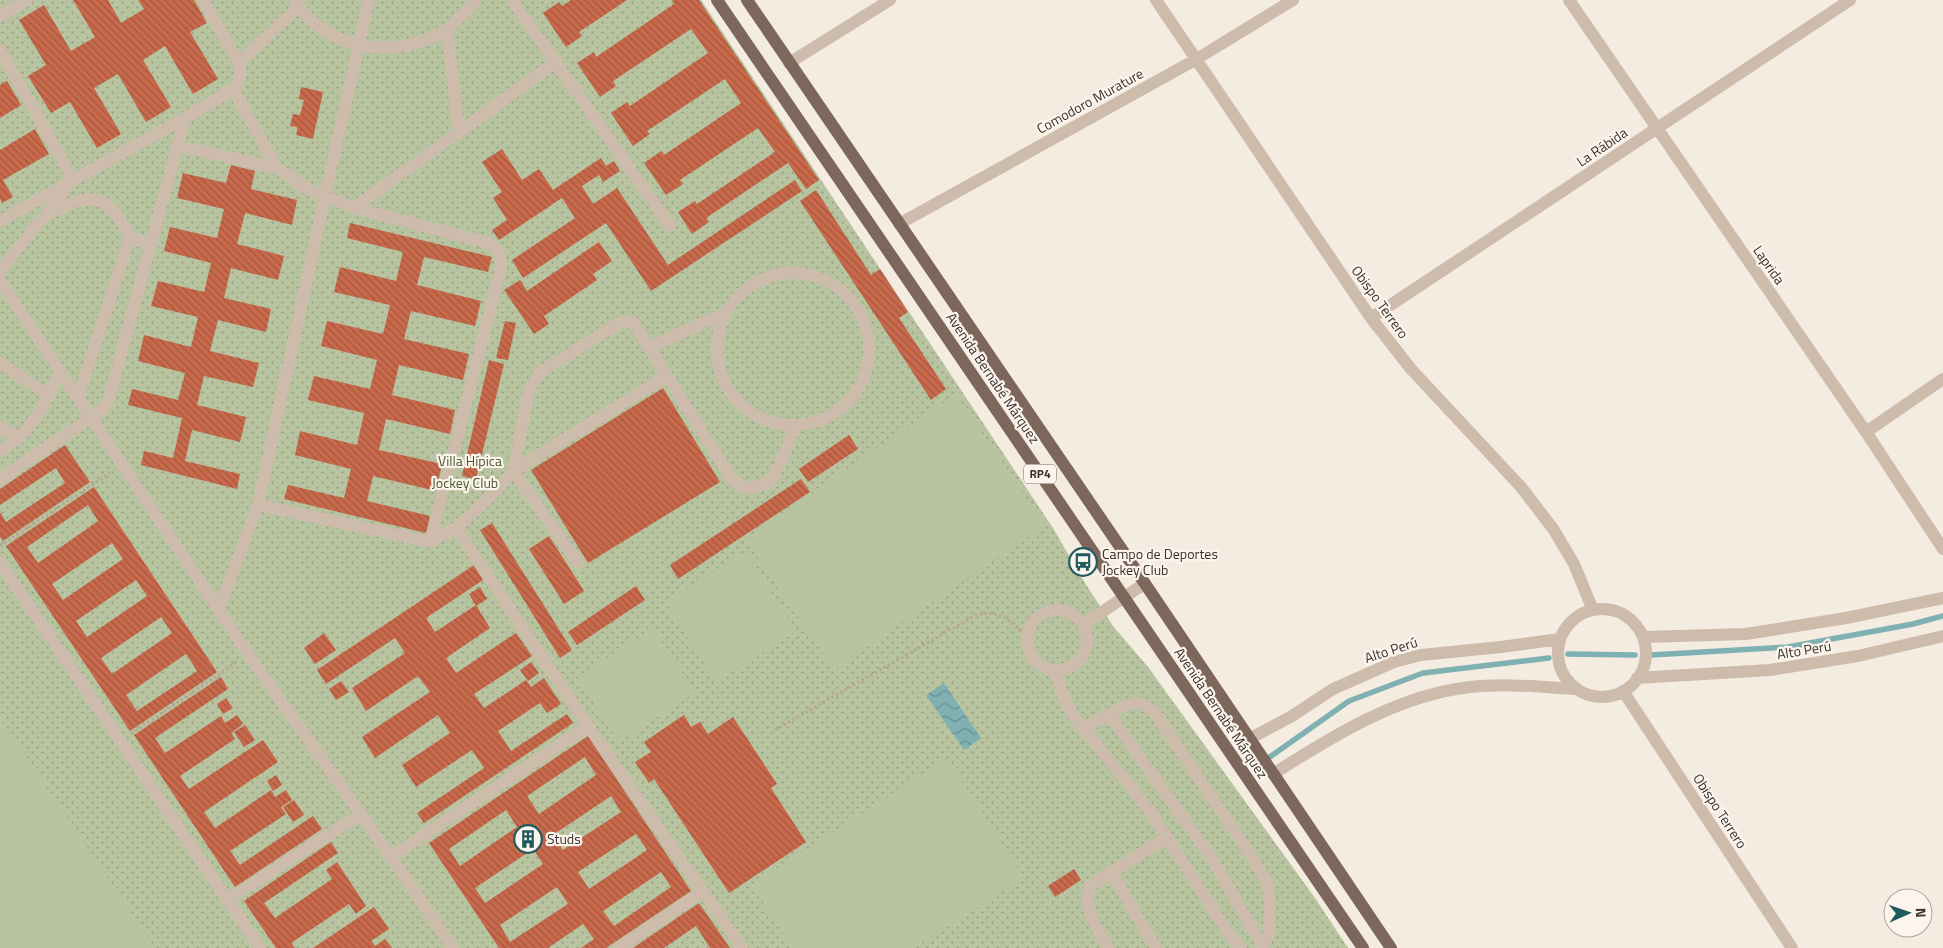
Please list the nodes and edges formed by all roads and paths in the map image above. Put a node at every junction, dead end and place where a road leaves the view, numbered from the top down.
1 (27, 0) edge
2 (203, 0) edge
3 (369, 0) edge
4 (476, 0) edge
5 (512, 0) edge
6 (716, 0) edge
7 (747, 0) edge
8 (890, 0) edge
9 (1156, 0) edge
10 (1294, 0) edge
11 (1569, 0) edge
12 (1850, 0) edge
13 (297, 3) edge
14 (0, 16) edge
15 (447, 30) junction
16 (359, 46) junction
17 (0, 50) edge
18 (1195, 60) junction
19 (556, 62) junction
20 (239, 63) junction
21 (789, 63) junction
22 (232, 89) junction
23 (186, 118) junction
24 (1657, 129) junction
25 (459, 132) junction
26 (179, 146) junction
27 (276, 168) junction
28 (73, 179) junction
29 (325, 196) junction
30 (354, 208) junction
31 (46, 216) junction
32 (0, 220) edge
33 (899, 224) junction
34 (670, 226) dead end
35 (130, 237) junction
36 (152, 245) junction
37 (0, 271) edge
38 (0, 281) edge
39 (725, 313) junction
40 (1371, 318) junction
41 (650, 347) junction
42 (0, 363) edge
43 (60, 370) junction
44 (667, 376) junction
45 (1943, 379) edge
46 (50, 396) junction
47 (78, 398) junction
48 (92, 418) junction
49 (0, 426) edge
50 (795, 427) junction
51 (1866, 432) junction
52 (19, 438) junction
53 (0, 451) edge
54 (123, 465) junction
55 (513, 471) junction
56 (0, 480) edge
57 (258, 505) junction
58 (456, 528) junction
59 (430, 542) junction
60 (0, 546) edge
61 (1943, 549) edge
62 (0, 563) edge
63 (578, 563) dead end
64 (1144, 584) junction
65 (1124, 597) junction
66 (1943, 598) edge
67 (219, 609) junction
68 (1593, 610) junction
69 (1084, 624) junction
70 (1027, 636) junction
71 (1943, 636) edge
72 (1643, 637) junction
73 (1560, 639) junction
74 (248, 654) junction
75 (1055, 670) junction
76 (1637, 678) junction
77 (1576, 688) junction
78 (1623, 691) junction
79 (1109, 714) junction
80 (588, 726) junction
81 (775, 730) dead end
82 (1083, 730) junction
83 (1249, 739) junction
84 (120, 741) junction
85 (1273, 774) junction
86 (361, 814) junction
87 (1167, 837) junction
88 (391, 857) junction
89 (1111, 872) junction
90 (702, 891) junction
91 (227, 900) junction
92 (1262, 947) edge
93 (260, 948) edge
94 (453, 948) edge
95 (619, 948) edge
96 (742, 948) edge
97 (1109, 948) edge
98 (1156, 948) edge
99 (1241, 948) edge
100 (1363, 948) edge
101 (1391, 948) edge
102 (1792, 948) edge

1 - 14 street
2 - 20 street
3 - 16 street
4 - 15 street
5 - 19 street
6 - 65 main road, Avenida Bernabé Márquez / RP4
7 - 21 main road, Avenida Bernabé Márquez / RP4
8 - 21 street
9 - 18 street, Obispo Terrero
10 - 18 street, Comodoro Murature
11 - 24 street, Laprida
12 - 24 street, La Rábida
13 - 16 street
13 - 20 street
15 - 16 street
15 - 25 street
16 - 29 street
17 - 28 street
18 - 33 street, Comodoro Murature
18 - 40 street, Obispo Terrero
19 - 25 street
19 - 34 street
20 - 22 street
21 - 33 main road, Avenida Bernabé Márquez / RP4
22 - 23 street
22 - 27 street
23 - 26 street
23 - 28 street
24 - 40 street, La Rábida
24 - 51 street, Laprida
25 - 30 street
26 - 27 street
26 - 36 street
27 - 29 street
28 - 31 street
28 - 32 street
29 - 30 street
29 - 57 street
30 - 59 street
31 - 35 street
31 - 37 street
33 - 64 main road, Avenida Bernabé Márquez / RP4
35 - 36 street
35 - 47 street
36 - 48 street
38 - 43 street
39 - 41 street
39 - 50 street
39 - 50 street
40 - 68 street, Obispo Terrero
41 - 44 street
41 - 55 street
42 - 46 street
43 - 46 street
43 - 47 street
44 - 50 street
44 - 55 street
45 - 51 street
46 - 52 street
47 - 48 street
48 - 54 street
48 - 56 street
49 - 52 street
51 - 61 street, Laprida
52 - 53 street
54 - 60 path
54 - 67 street
55 - 58 street
55 - 63 street
57 - 59 street
57 - 67 street
58 - 59 street
58 - 80 street
62 - 84 street
64 - 65 street
64 - 83 main road, Avenida Bernabé Márquez / RP4
65 - 69 street
65 - 100 main road, Avenida Bernabé Márquez / RP4
66 - 72 street, Alto Perú
67 - 74 street
68 - 72 street
68 - 73 street
69 - 70 street
69 - 75 street
70 - 75 street
70 - 81 path
71 - 76 street, Alto Perú
72 - 76 street
73 - 77 street
73 - 83 street, Alto Perú
74 - 84 path
74 - 86 street
75 - 82 street
76 - 78 street
77 - 78 street
77 - 85 street
78 - 102 street, Obispo Terrero
79 - 82 street
79 - 92 street
79 - 92 street
80 - 88 street
80 - 90 street
82 - 87 street
83 - 85 main road, Avenida Bernabé Márquez / RP4
84 - 91 street
85 - 101 main road, Avenida Bernabé Márquez / RP4
86 - 88 street
86 - 91 street
87 - 89 street
87 - 99 street
88 - 94 street
89 - 97 street
89 - 98 street
90 - 95 street
90 - 96 street
91 - 93 street

